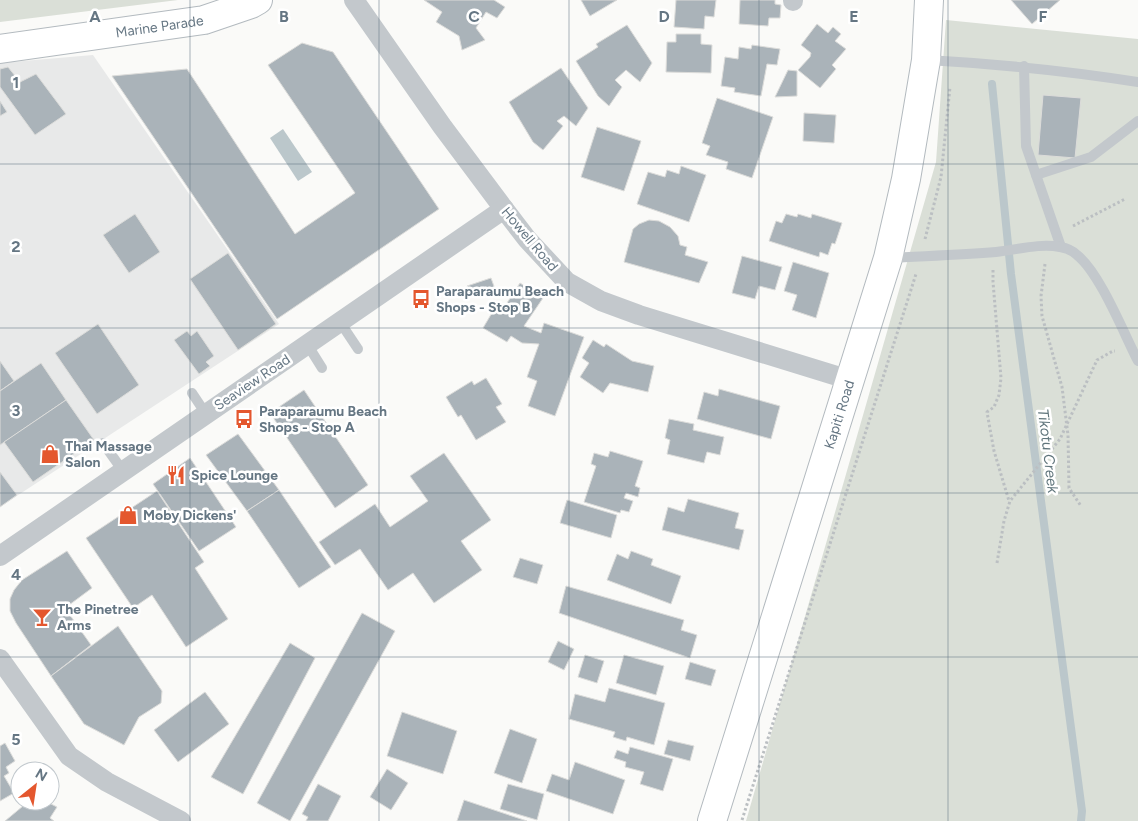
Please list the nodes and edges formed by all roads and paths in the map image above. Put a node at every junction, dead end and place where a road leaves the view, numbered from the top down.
1 (258, 0) edge
2 (354, 0) edge
3 (930, 0) edge
4 (0, 49) edge
5 (926, 60) junction
6 (1024, 66) junction
7 (1138, 82) edge
8 (1138, 121) edge
9 (1036, 175) junction
10 (1124, 199) dead end
11 (504, 209) junction
12 (1057, 235) junction
13 (1048, 247) junction
14 (1061, 247) junction
15 (998, 252) junction
16 (888, 258) junction
17 (340, 322) junction
18 (307, 344) junction
19 (358, 349) dead end
20 (1119, 353) dead end
21 (1138, 361) edge
22 (322, 368) dead end
23 (850, 380) junction
24 (192, 393) dead end
25 (206, 414) junction
26 (103, 443) dead end
27 (123, 471) junction
28 (1010, 501) junction
29 (1081, 506) dead end
30 (0, 556) edge
31 (998, 563) dead end
32 (0, 659) edge
33 (181, 821) edge
34 (712, 821) edge

1 - 4 main road, Marine Parade
2 - 11 street, Howell Road
3 - 5 main road, Kapiti Road
5 - 6 lane
5 - 16 main road, Kapiti Road
6 - 7 lane
6 - 9 lane
8 - 9 lane
9 - 12 lane
10 - 12 path
11 - 17 street, Seaview Road
11 - 23 street, Howell Road
12 - 14 lane
13 - 14 lane
13 - 15 lane
13 - 29 path
14 - 21 lane
15 - 16 lane
15 - 28 path
16 - 23 main road, Kapiti Road
17 - 18 street, Seaview Road
17 - 19 lane
18 - 22 lane
18 - 25 street, Seaview Road
20 - 28 path
23 - 34 main road, Kapiti Road
24 - 25 lane
25 - 27 street, Seaview Road
26 - 27 lane
27 - 30 street, Seaview Road
28 - 31 path
32 - 33 street

